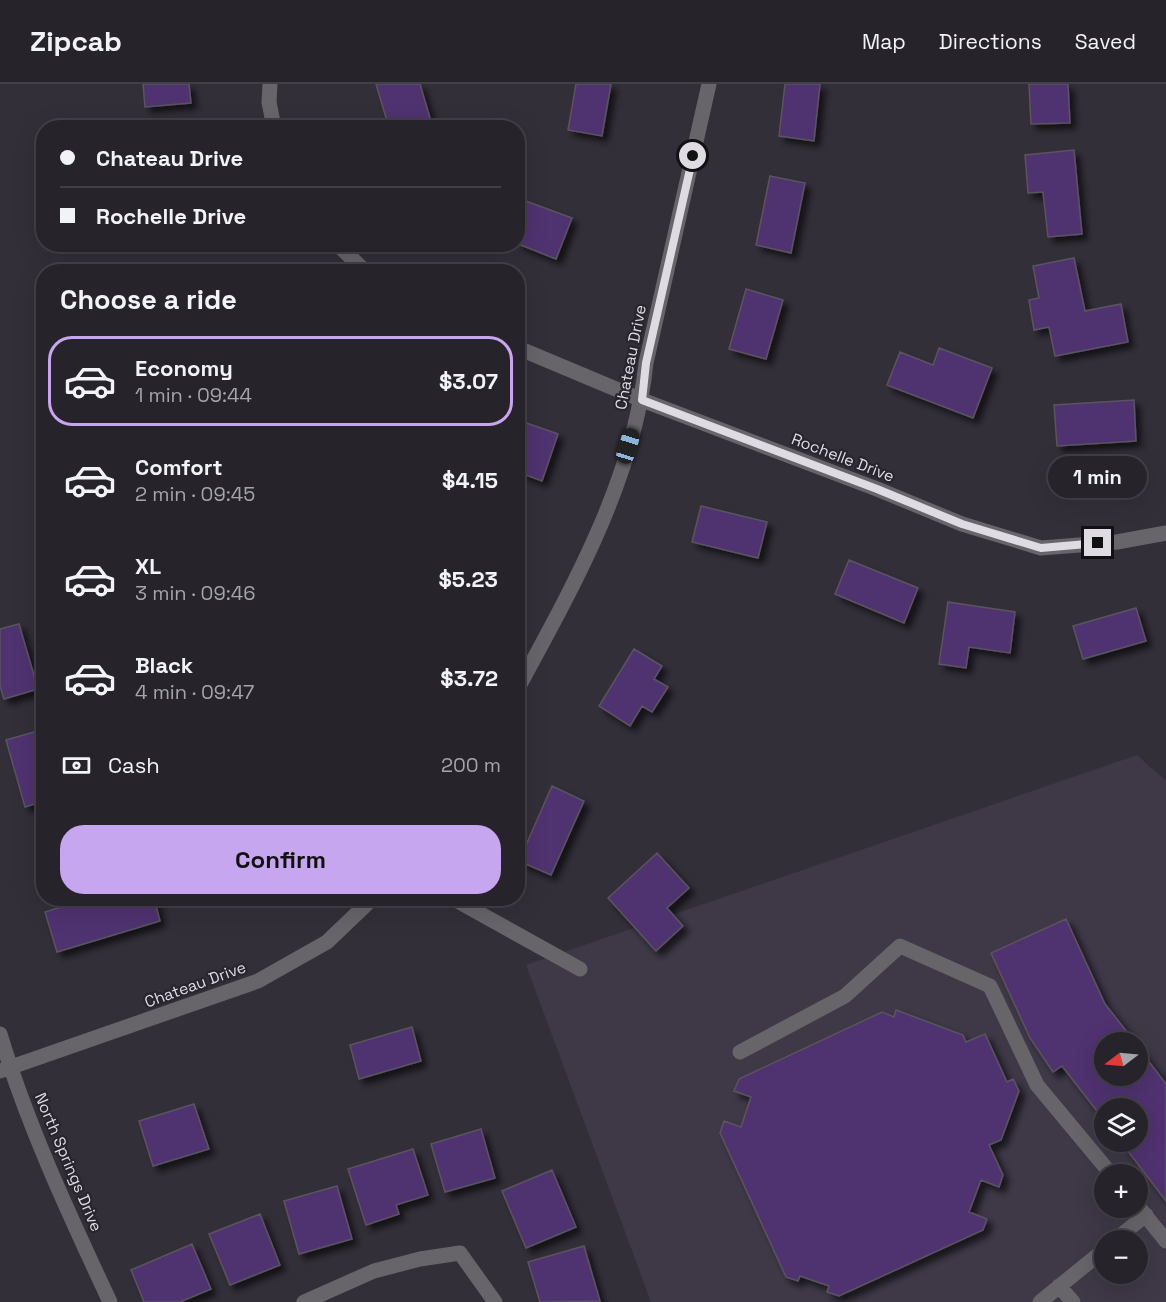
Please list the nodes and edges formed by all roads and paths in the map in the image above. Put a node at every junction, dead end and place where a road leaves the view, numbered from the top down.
1 (270, 84) edge
2 (709, 84) edge
3 (272, 120) edge
4 (345, 252) edge
5 (358, 264) edge
6 (525, 351) edge
7 (642, 400) junction
8 (1166, 533) edge
9 (525, 675) edge
10 (365, 906) edge
11 (466, 906) edge
12 (580, 969) dead end
13 (0, 1034) edge
14 (740, 1052) dead end
15 (5, 1070) edge
16 (1103, 1164) edge
17 (1134, 1218) edge
18 (1147, 1218) edge
19 (1124, 1230) edge
20 (1166, 1241) edge
21 (1094, 1258) edge
22 (1059, 1286) junction
23 (110, 1302) edge
24 (304, 1302) edge
25 (495, 1302) edge
26 (1040, 1302) edge
27 (1073, 1302) edge

1 - 3 street
2 - 7 street, Chateau Drive
4 - 5 street
6 - 7 street, Rochelle Drive
7 - 8 street, Rochelle Drive
7 - 9 street, Chateau Drive
10 - 15 street, Chateau Drive
11 - 12 street
13 - 15 street, North Springs Drive
14 - 16 street
15 - 23 street, North Springs Drive
17 - 19 street
18 - 20 street
21 - 22 street
22 - 26 street
22 - 27 street
24 - 25 street

